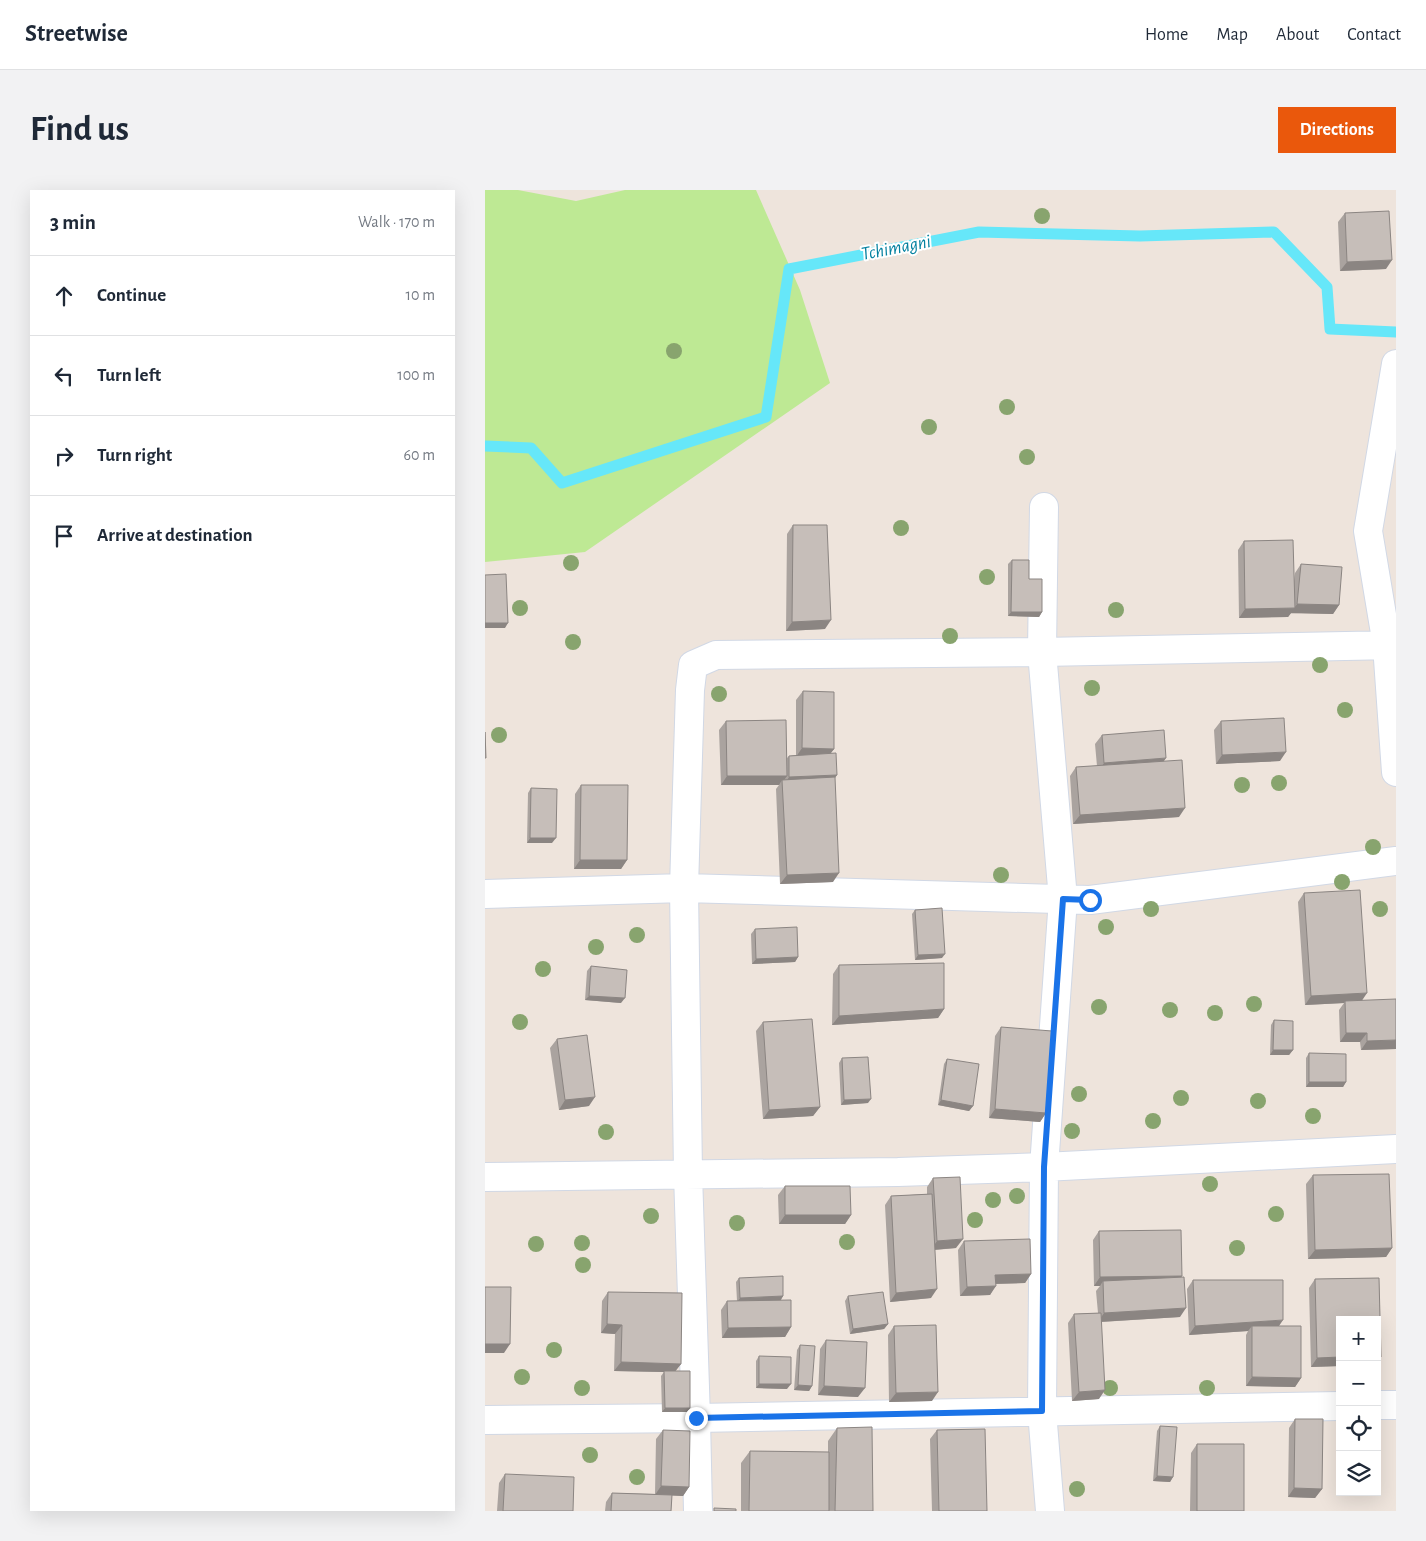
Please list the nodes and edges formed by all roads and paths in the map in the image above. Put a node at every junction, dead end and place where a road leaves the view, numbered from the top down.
1 (1396, 364) edge
2 (1044, 507) dead end
3 (1392, 645) edge
4 (1042, 652) junction
5 (1396, 772) edge
6 (1396, 861) edge
7 (684, 888) junction
8 (485, 894) edge
9 (1063, 899) junction
10 (1396, 1149) edge
11 (1044, 1167) junction
12 (687, 1174) junction
13 (485, 1177) edge
14 (1381, 1405) edge
15 (1396, 1405) edge
16 (1336, 1406) edge
17 (1042, 1411) junction
18 (696, 1418) junction
19 (485, 1420) edge
20 (697, 1511) edge
21 (1050, 1511) edge

1 - 3 street
2 - 4 street
3 - 4 street
3 - 5 street
4 - 7 street
4 - 9 street
6 - 9 street
7 - 8 street
7 - 9 street
7 - 12 street
9 - 11 street
10 - 11 street
11 - 12 street
11 - 17 street
12 - 13 street
12 - 18 street
14 - 15 street
16 - 17 street
17 - 18 street
17 - 21 street
18 - 19 street
18 - 20 street

